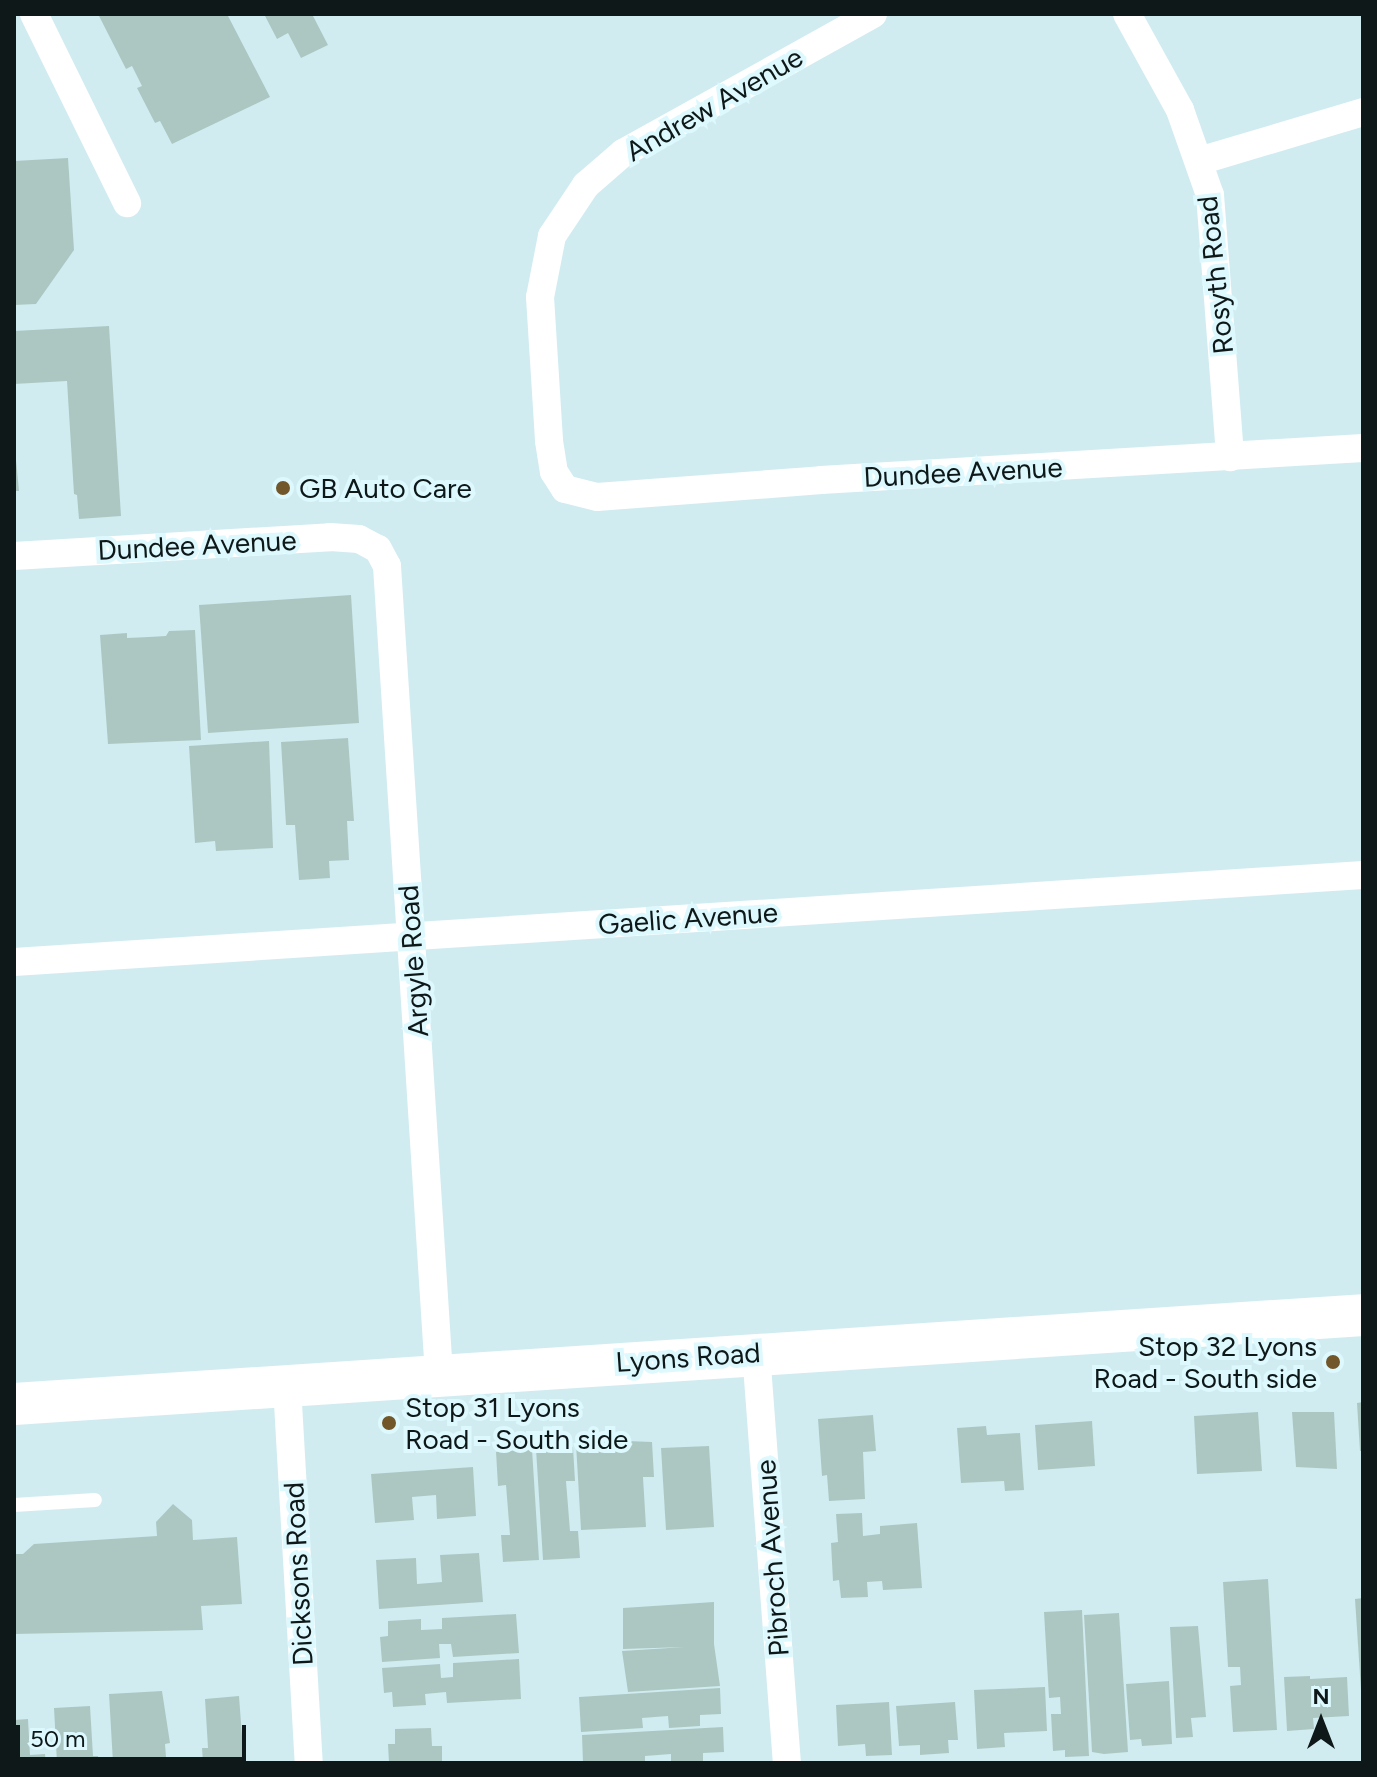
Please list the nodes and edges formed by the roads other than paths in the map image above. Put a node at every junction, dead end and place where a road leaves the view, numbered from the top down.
1 (34, 14) edge
2 (873, 14) edge
3 (1127, 14) edge
4 (1363, 112) edge
5 (1199, 161) junction
6 (127, 203) dead end
7 (1363, 448) edge
8 (1230, 457) junction
9 (565, 489) joint
10 (378, 549) joint
11 (14, 556) edge
12 (1363, 875) edge
13 (412, 936) junction
14 (14, 962) edge
15 (1363, 1315) edge
16 (756, 1352) junction
17 (439, 1375) junction
18 (287, 1386) junction
19 (14, 1404) edge
20 (95, 1500) dead end
21 (14, 1505) edge
22 (309, 1763) edge
23 (787, 1763) edge

1 - 6 street
2 - 9 street, Andrew Avenue
3 - 5 street, Rosyth Road
4 - 5 street
5 - 8 street, Rosyth Road
7 - 8 street, Dundee Avenue
8 - 9 street, Dundee Avenue
10 - 11 street, Dundee Avenue
10 - 13 street, Argyle Road
12 - 13 street, Gaelic Avenue
13 - 14 street, Gaelic Avenue
13 - 17 street, Argyle Road
15 - 16 street, Lyons Road
16 - 17 street, Lyons Road
16 - 23 street, Pibroch Avenue
17 - 18 street, Lyons Road
18 - 19 street, Lyons Road
18 - 22 street, Dicksons Road
20 - 21 lane

